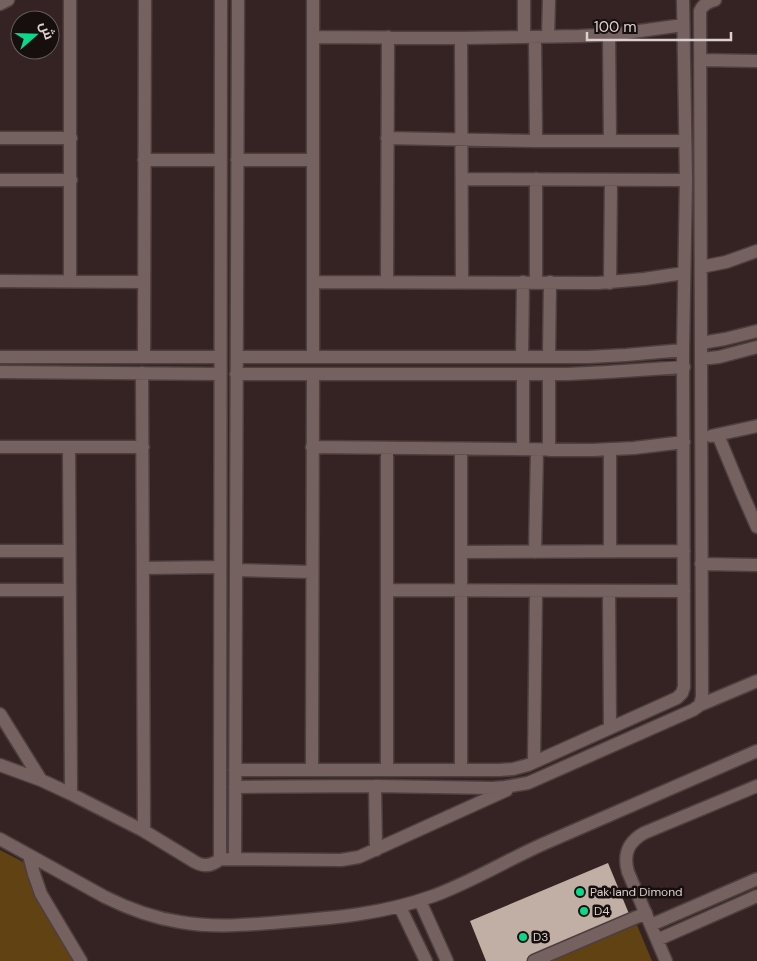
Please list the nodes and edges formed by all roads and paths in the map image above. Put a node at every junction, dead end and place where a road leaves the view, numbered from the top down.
1 (8, 0) edge
2 (70, 0) edge
3 (145, 0) edge
4 (221, 0) edge
5 (238, 0) edge
6 (313, 0) edge
7 (524, 0) edge
8 (549, 0) edge
9 (683, 0) edge
10 (715, 0) edge
11 (0, 4) edge
12 (683, 25) junction
13 (609, 34) junction
14 (313, 37) junction
15 (388, 37) junction
16 (536, 37) junction
17 (461, 38) junction
18 (701, 60) junction
19 (757, 61) edge
20 (220, 80) junction
21 (237, 80) junction
22 (0, 138) edge
23 (71, 138) junction
24 (387, 138) junction
25 (462, 140) junction
26 (536, 141) junction
27 (610, 141) junction
28 (685, 141) junction
29 (144, 160) junction
30 (220, 160) junction
31 (237, 160) junction
32 (313, 160) junction
33 (462, 179) junction
34 (536, 179) junction
35 (0, 180) edge
36 (71, 180) junction
37 (611, 180) junction
38 (686, 180) junction
39 (757, 251) edge
40 (701, 267) junction
41 (684, 273) junction
42 (0, 281) edge
43 (70, 282) junction
44 (144, 282) junction
45 (313, 282) junction
46 (387, 282) junction
47 (462, 282) junction
48 (523, 282) junction
49 (543, 282) junction
50 (610, 283) junction
51 (757, 331) edge
52 (701, 343) junction
53 (757, 347) edge
54 (683, 350) junction
55 (522, 356) junction
56 (549, 356) junction
57 (0, 357) edge
58 (144, 357) junction
59 (220, 357) junction
60 (236, 357) junction
61 (313, 357) junction
62 (701, 359) junction
63 (684, 367) junction
64 (0, 372) edge
65 (142, 373) junction
66 (220, 374) junction
67 (236, 374) junction
68 (313, 374) junction
69 (549, 374) junction
70 (523, 375) junction
71 (757, 426) edge
72 (718, 435) junction
73 (701, 437) junction
74 (684, 442) junction
75 (0, 447) edge
76 (68, 447) junction
77 (143, 447) junction
78 (312, 447) junction
79 (387, 448) junction
80 (461, 449) junction
81 (523, 449) junction
82 (610, 449) junction
83 (543, 450) junction
84 (757, 527) edge
85 (0, 551) edge
86 (69, 551) junction
87 (610, 551) junction
88 (684, 551) junction
89 (461, 552) junction
90 (535, 552) junction
91 (701, 564) junction
92 (757, 565) edge
93 (220, 567) junction
94 (143, 568) junction
95 (236, 570) junction
96 (312, 572) junction
97 (0, 590) edge
98 (69, 590) junction
99 (387, 590) junction
100 (461, 590) junction
101 (536, 591) junction
102 (609, 591) junction
103 (684, 591) junction
104 (757, 681) edge
105 (700, 704) junction
106 (0, 714) edge
107 (610, 727) junction
108 (757, 751) edge
109 (534, 762) junction
110 (0, 765) edge
111 (461, 769) junction
112 (235, 770) junction
113 (312, 770) junction
114 (387, 770) junction
115 (41, 780) junction
116 (375, 786) junction
117 (516, 786) junction
118 (757, 786) edge
119 (235, 787) junction
120 (71, 794) junction
121 (144, 831) junction
122 (0, 839) edge
123 (376, 850) junction
124 (28, 855) junction
125 (220, 859) junction
126 (234, 859) junction
127 (757, 879) edge
128 (757, 896) edge
129 (420, 901) junction
130 (400, 907) junction
131 (646, 913) junction
132 (651, 926) junction
133 (657, 940) junction
134 (81, 961) edge
135 (426, 961) edge
136 (447, 961) edge
137 (534, 961) edge
138 (666, 961) edge

1 - 11 street
2 - 23 street
3 - 29 street
4 - 20 street
5 - 21 street
6 - 14 street
7 - 16 street
8 - 16 street
9 - 12 street
10 - 18 street
12 - 13 street
12 - 28 street
13 - 16 street
13 - 27 street
14 - 15 street
14 - 32 street
15 - 17 street
15 - 24 street
16 - 17 street
16 - 26 street
17 - 25 street
18 - 19 street
18 - 40 street
20 - 21 street
20 - 30 street
21 - 31 street
22 - 23 street
23 - 36 street
24 - 25 street
24 - 46 street
25 - 26 street
25 - 33 street
26 - 27 street
27 - 28 street
28 - 38 street
29 - 30 street
29 - 44 street
30 - 59 street
31 - 32 street
31 - 60 street
32 - 45 street
33 - 34 street
33 - 47 street
34 - 37 street
34 - 49 street
35 - 36 street
36 - 43 street
37 - 38 street
37 - 50 street
38 - 41 street
39 - 40 street
40 - 52 street
41 - 50 street
41 - 54 street
42 - 43 street
43 - 44 street
44 - 58 street
45 - 46 street
45 - 61 street
46 - 47 street
47 - 48 street
48 - 49 street
48 - 55 street
49 - 50 street
49 - 56 street
51 - 52 street
52 - 62 street
53 - 62 street
54 - 56 street
54 - 63 street
55 - 56 street
55 - 61 street
57 - 58 street
58 - 59 street
59 - 66 street
60 - 61 street
60 - 67 street
62 - 73 street
63 - 69 street
63 - 74 street
64 - 65 street
65 - 66 street
65 - 77 street
66 - 93 street
67 - 68 street
67 - 95 street
68 - 70 street
68 - 78 street
69 - 70 street
69 - 83 street
70 - 81 street
71 - 72 street
72 - 73 street
72 - 84 street
73 - 91 street
74 - 82 street
74 - 88 street
75 - 76 street
76 - 77 street
76 - 86 street
77 - 94 street
78 - 79 street
78 - 96 street
79 - 80 street
79 - 99 street
80 - 81 street
80 - 89 street
81 - 83 street
82 - 83 street
82 - 87 street
83 - 90 street
85 - 86 street
86 - 98 street
87 - 88 street
87 - 90 street
88 - 103 street
89 - 90 street
89 - 100 street
91 - 92 street
91 - 105 street
93 - 94 street
93 - 125 street
94 - 121 street
95 - 96 street
95 - 112 street
96 - 113 street
97 - 98 street
98 - 120 street
99 - 100 street
99 - 114 street
100 - 101 street
100 - 111 street
101 - 102 street
101 - 109 street
102 - 103 street
102 - 107 street
103 - 107 street
104 - 105 street
105 - 117 street
106 - 115 street
107 - 109 street
108 - 129 street
109 - 111 street
110 - 115 street
111 - 114 street
112 - 113 street
112 - 119 street
113 - 114 street
115 - 120 street
116 - 117 street
116 - 119 street
116 - 123 street
117 - 123 street
118 - 131 street
119 - 126 street
120 - 121 street
121 - 125 street
122 - 124 street
123 - 126 street
124 - 130 street
124 - 134 street
125 - 126 street
127 - 132 street
128 - 133 street
129 - 130 street
129 - 136 street
130 - 135 street
131 - 132 street
131 - 137 street
132 - 133 street
133 - 138 street

